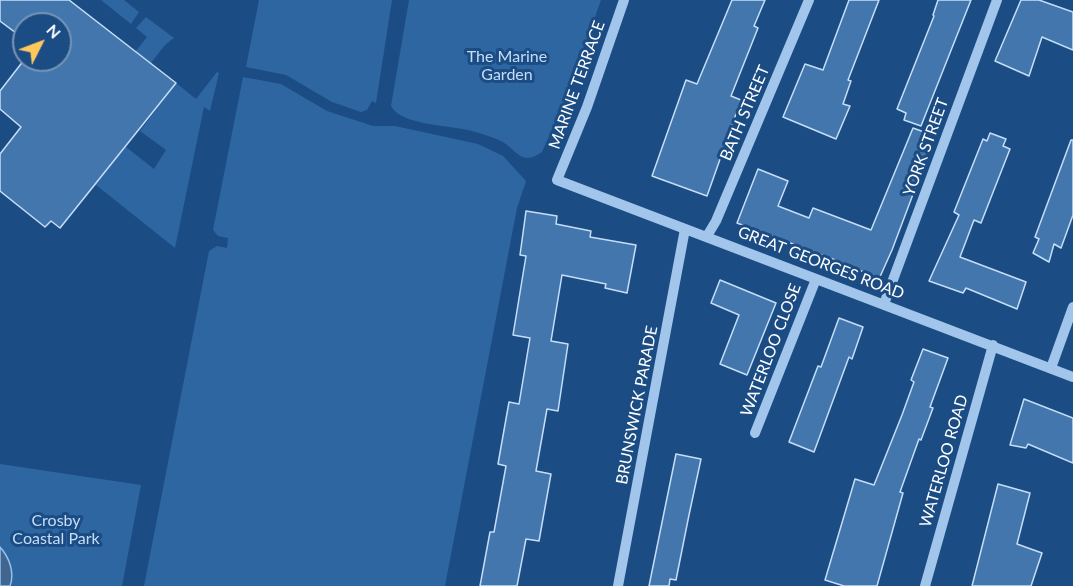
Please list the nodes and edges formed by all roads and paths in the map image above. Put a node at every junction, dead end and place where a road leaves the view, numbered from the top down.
1 (624, 0) edge
2 (809, 0) edge
3 (997, 0) edge
4 (557, 180) joint
5 (685, 229) junction
6 (707, 236) junction
7 (816, 279) junction
8 (884, 304) junction
9 (1073, 307) edge
10 (993, 345) junction
11 (1051, 368) junction
12 (1073, 377) edge
13 (755, 433) dead end
14 (618, 586) edge
15 (925, 586) edge

1 - 4 street, MARINE TERRACE
2 - 6 street, BATH STREET
3 - 8 street, YORK STREET
4 - 5 street, GREAT GEORGES ROAD
5 - 6 street, GREAT GEORGES ROAD
5 - 14 street, BRUNSWICK PARADE
6 - 7 street, GREAT GEORGES ROAD
7 - 8 street, GREAT GEORGES ROAD
7 - 13 street, WATERLOO CLOSE
8 - 10 street, GREAT GEORGES ROAD
9 - 11 street
10 - 11 street, GREAT GEORGES ROAD
10 - 15 street, WATERLOO ROAD
11 - 12 street, GREAT GEORGES ROAD

